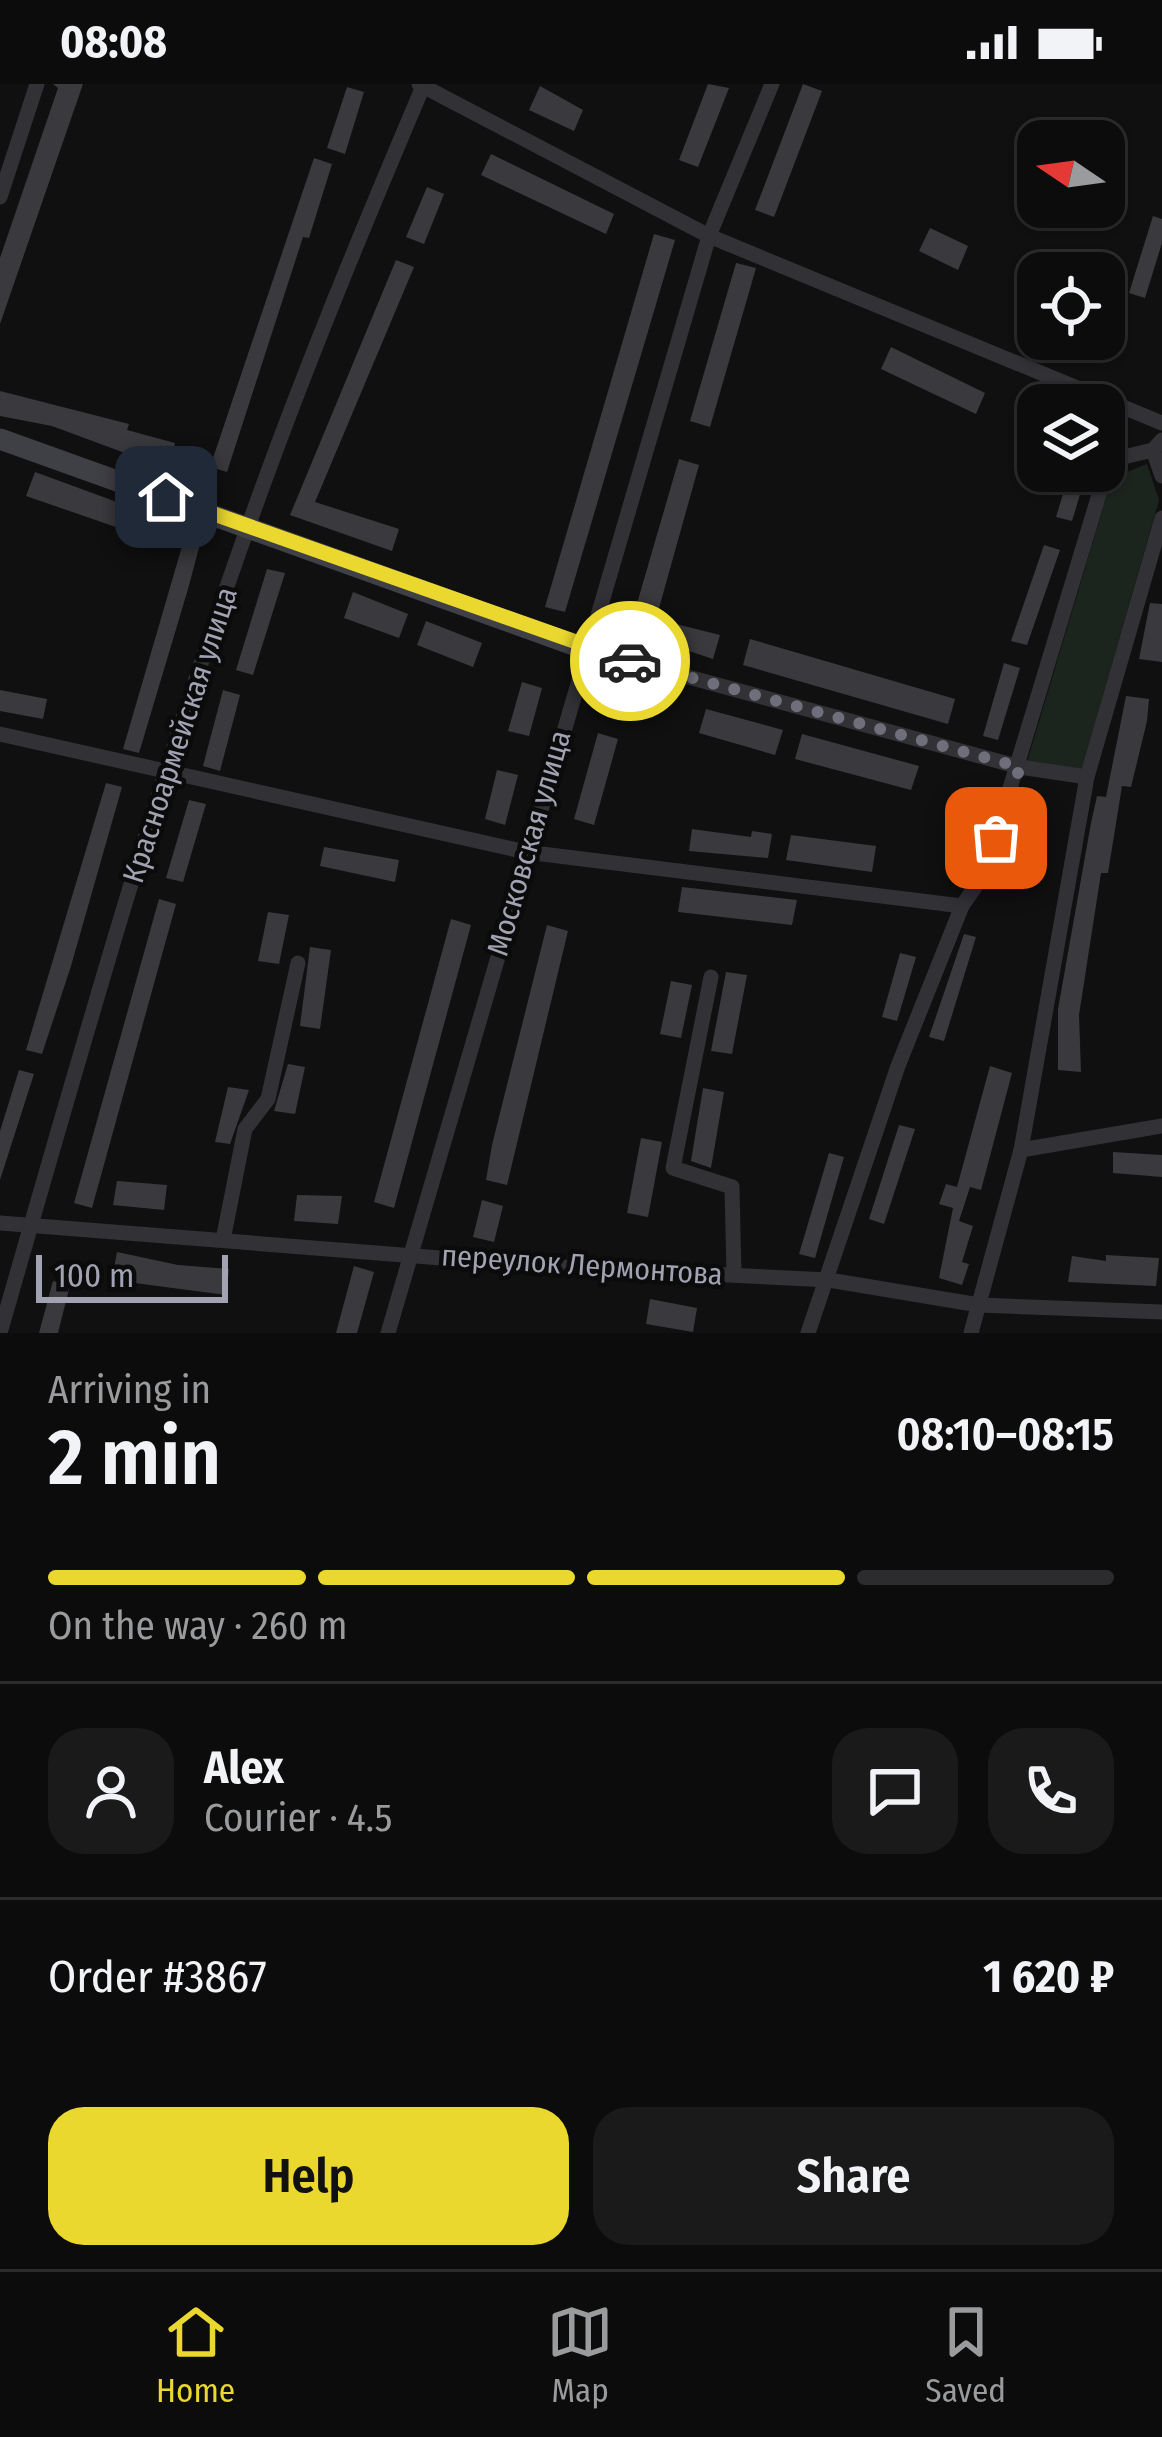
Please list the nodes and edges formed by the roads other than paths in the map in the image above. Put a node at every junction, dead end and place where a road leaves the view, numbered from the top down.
1 (37, 84) edge
2 (772, 84) edge
3 (422, 85) edge
4 (0, 196) edge
5 (709, 236) junction
6 (1162, 423) edge
7 (0, 439) edge
8 (1157, 445) edge
9 (1162, 476) edge
10 (1162, 518) edge
11 (248, 526) junction
12 (585, 649) junction
13 (0, 734) edge
14 (1020, 767) junction
15 (167, 770) junction
16 (1087, 777) junction
17 (526, 852) junction
18 (962, 906) junction
19 (298, 963) dead end
20 (711, 977) dead end
21 (1162, 1126) edge
22 (1021, 1150) junction
23 (0, 1223) edge
24 (31, 1226) junction
25 (223, 1240) junction
26 (410, 1254) junction
27 (734, 1275) junction
28 (830, 1280) junction
29 (980, 1305) junction
30 (1162, 1312) edge
31 (0, 1333) edge
32 (388, 1333) edge
33 (808, 1333) edge
34 (970, 1333) edge

1 - 4 street
2 - 5 street, Московская улица
3 - 5 street
3 - 11 street, Красноармейская улица
5 - 6 street
5 - 12 street, Московская улица
7 - 11 main road
8 - 9 street
8 - 14 street
10 - 16 street
11 - 12 main road
11 - 15 street, Красноармейская улица
12 - 14 street
12 - 17 street, Московская улица
13 - 15 street
14 - 16 street
14 - 18 street
15 - 17 street
15 - 24 street, Красноармейская улица
16 - 22 street
17 - 18 street
17 - 26 street, Московская улица
18 - 28 street
19 - 25 street
20 - 27 street
21 - 22 street
22 - 29 street
23 - 24 street, переулок Лермонтова
24 - 25 street, переулок Лермонтова
24 - 31 street, Красноармейская улица
25 - 26 street, переулок Лермонтова
26 - 27 street, переулок Лермонтова
26 - 32 street, Московская улица
27 - 28 street, переулок Лермонтова
28 - 29 street, переулок Лермонтова
28 - 33 street
29 - 30 street, переулок Лермонтова
29 - 34 street

